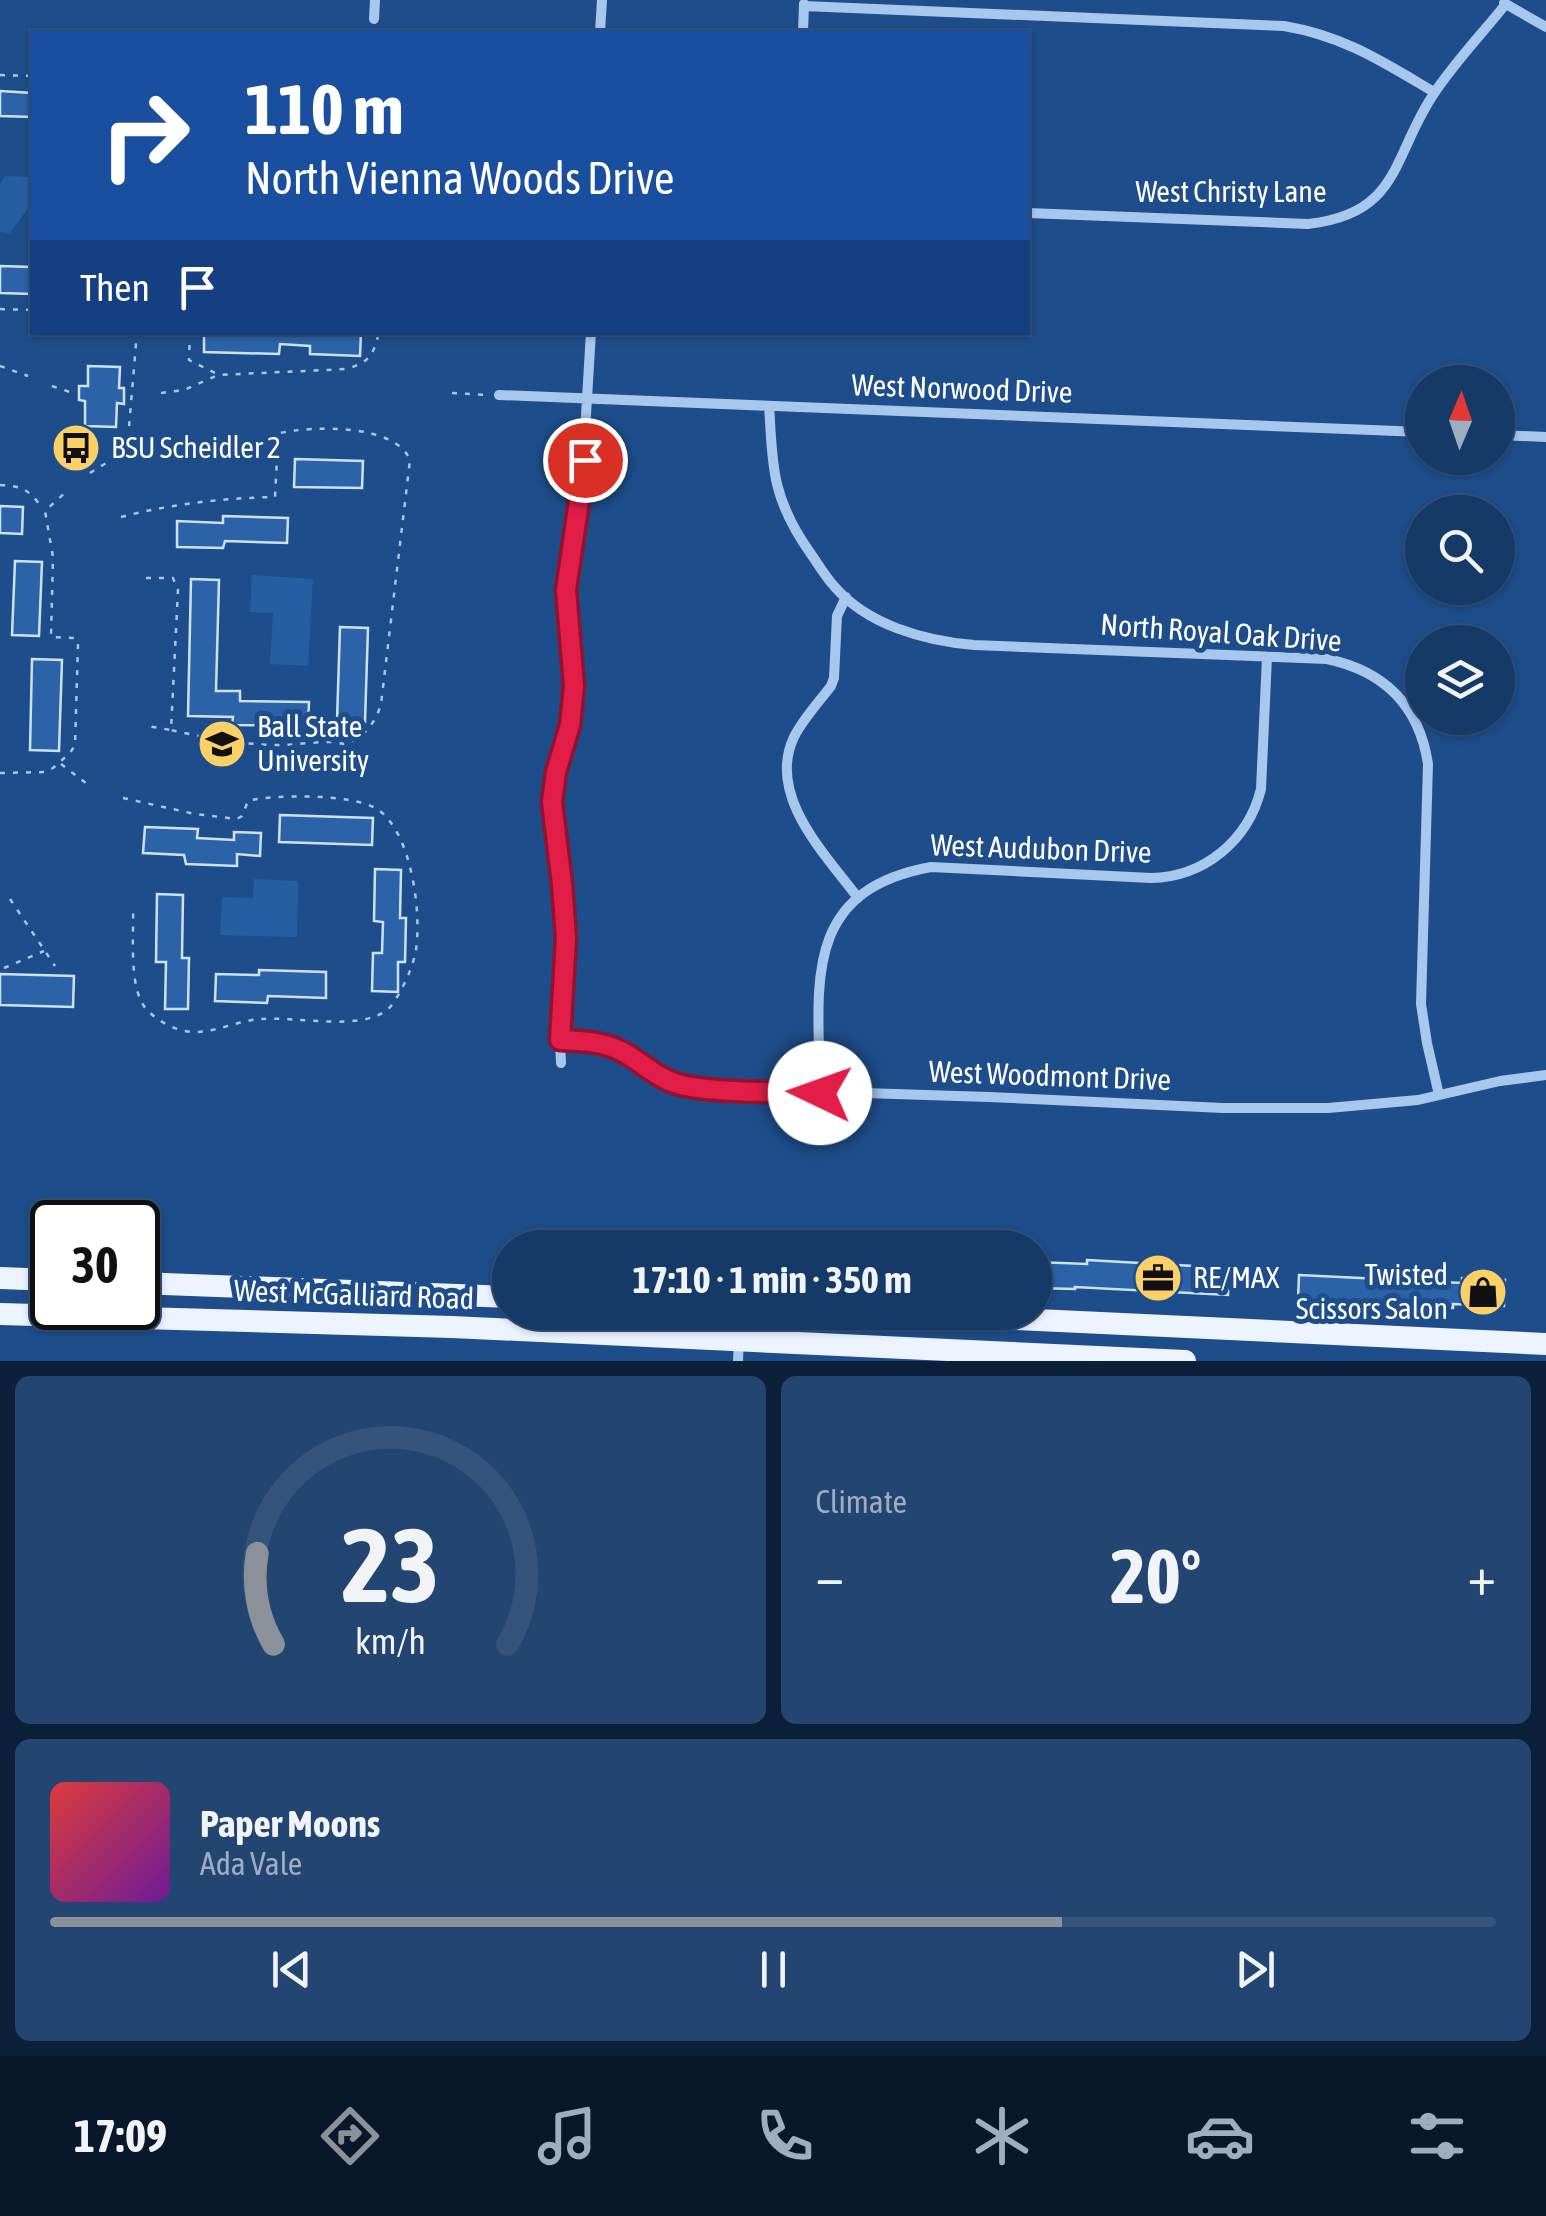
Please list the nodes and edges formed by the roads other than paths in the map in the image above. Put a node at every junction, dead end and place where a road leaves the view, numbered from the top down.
1 (375, 0) edge
2 (602, 0) edge
3 (804, 3) edge
4 (1504, 3) edge
5 (374, 19) dead end
6 (1546, 27) edge
7 (600, 30) edge
8 (803, 30) edge
9 (1434, 92) junction
10 (1030, 213) edge
11 (591, 335) edge
12 (499, 396) road end
13 (588, 399) junction
14 (769, 406) junction
15 (1405, 431) edge
16 (1515, 436) edge
17 (1546, 437) edge
18 (846, 596) junction
19 (1267, 657) junction
20 (858, 898) junction
21 (560, 1040) junction
22 (561, 1063) dead end
23 (1546, 1074) edge
24 (820, 1093) junction
25 (1439, 1095) junction
26 (0, 1278) edge
27 (30, 1279) edge
28 (160, 1284) edge
29 (492, 1296) edge
30 (0, 1314) edge
31 (1052, 1321) edge
32 (1546, 1344) edge
33 (738, 1351) edge
34 (1185, 1361) edge

1 - 5 street
2 - 7 street
3 - 8 street
3 - 9 street
4 - 6 street
4 - 9 street, West Christy Lane
9 - 10 street, West Christy Lane
11 - 13 street
12 - 13 street, West Norwood Drive
13 - 14 street, West Norwood Drive
13 - 21 street
14 - 15 street, West Norwood Drive
14 - 18 street, North Royal Oak Drive
16 - 17 street
18 - 19 street, North Royal Oak Drive
18 - 20 street
19 - 20 street, West Audubon Drive
19 - 25 street, North Royal Oak Drive
20 - 24 street, West Audubon Drive
21 - 22 street
21 - 24 street, West Woodmont Drive
23 - 25 street, West Woodmont Drive
24 - 25 street, West Woodmont Drive
26 - 27 main road
28 - 29 main road, West McGalliard Road
30 - 33 main road, West McGalliard Road
31 - 32 main road
33 - 34 main road, West McGalliard Road

